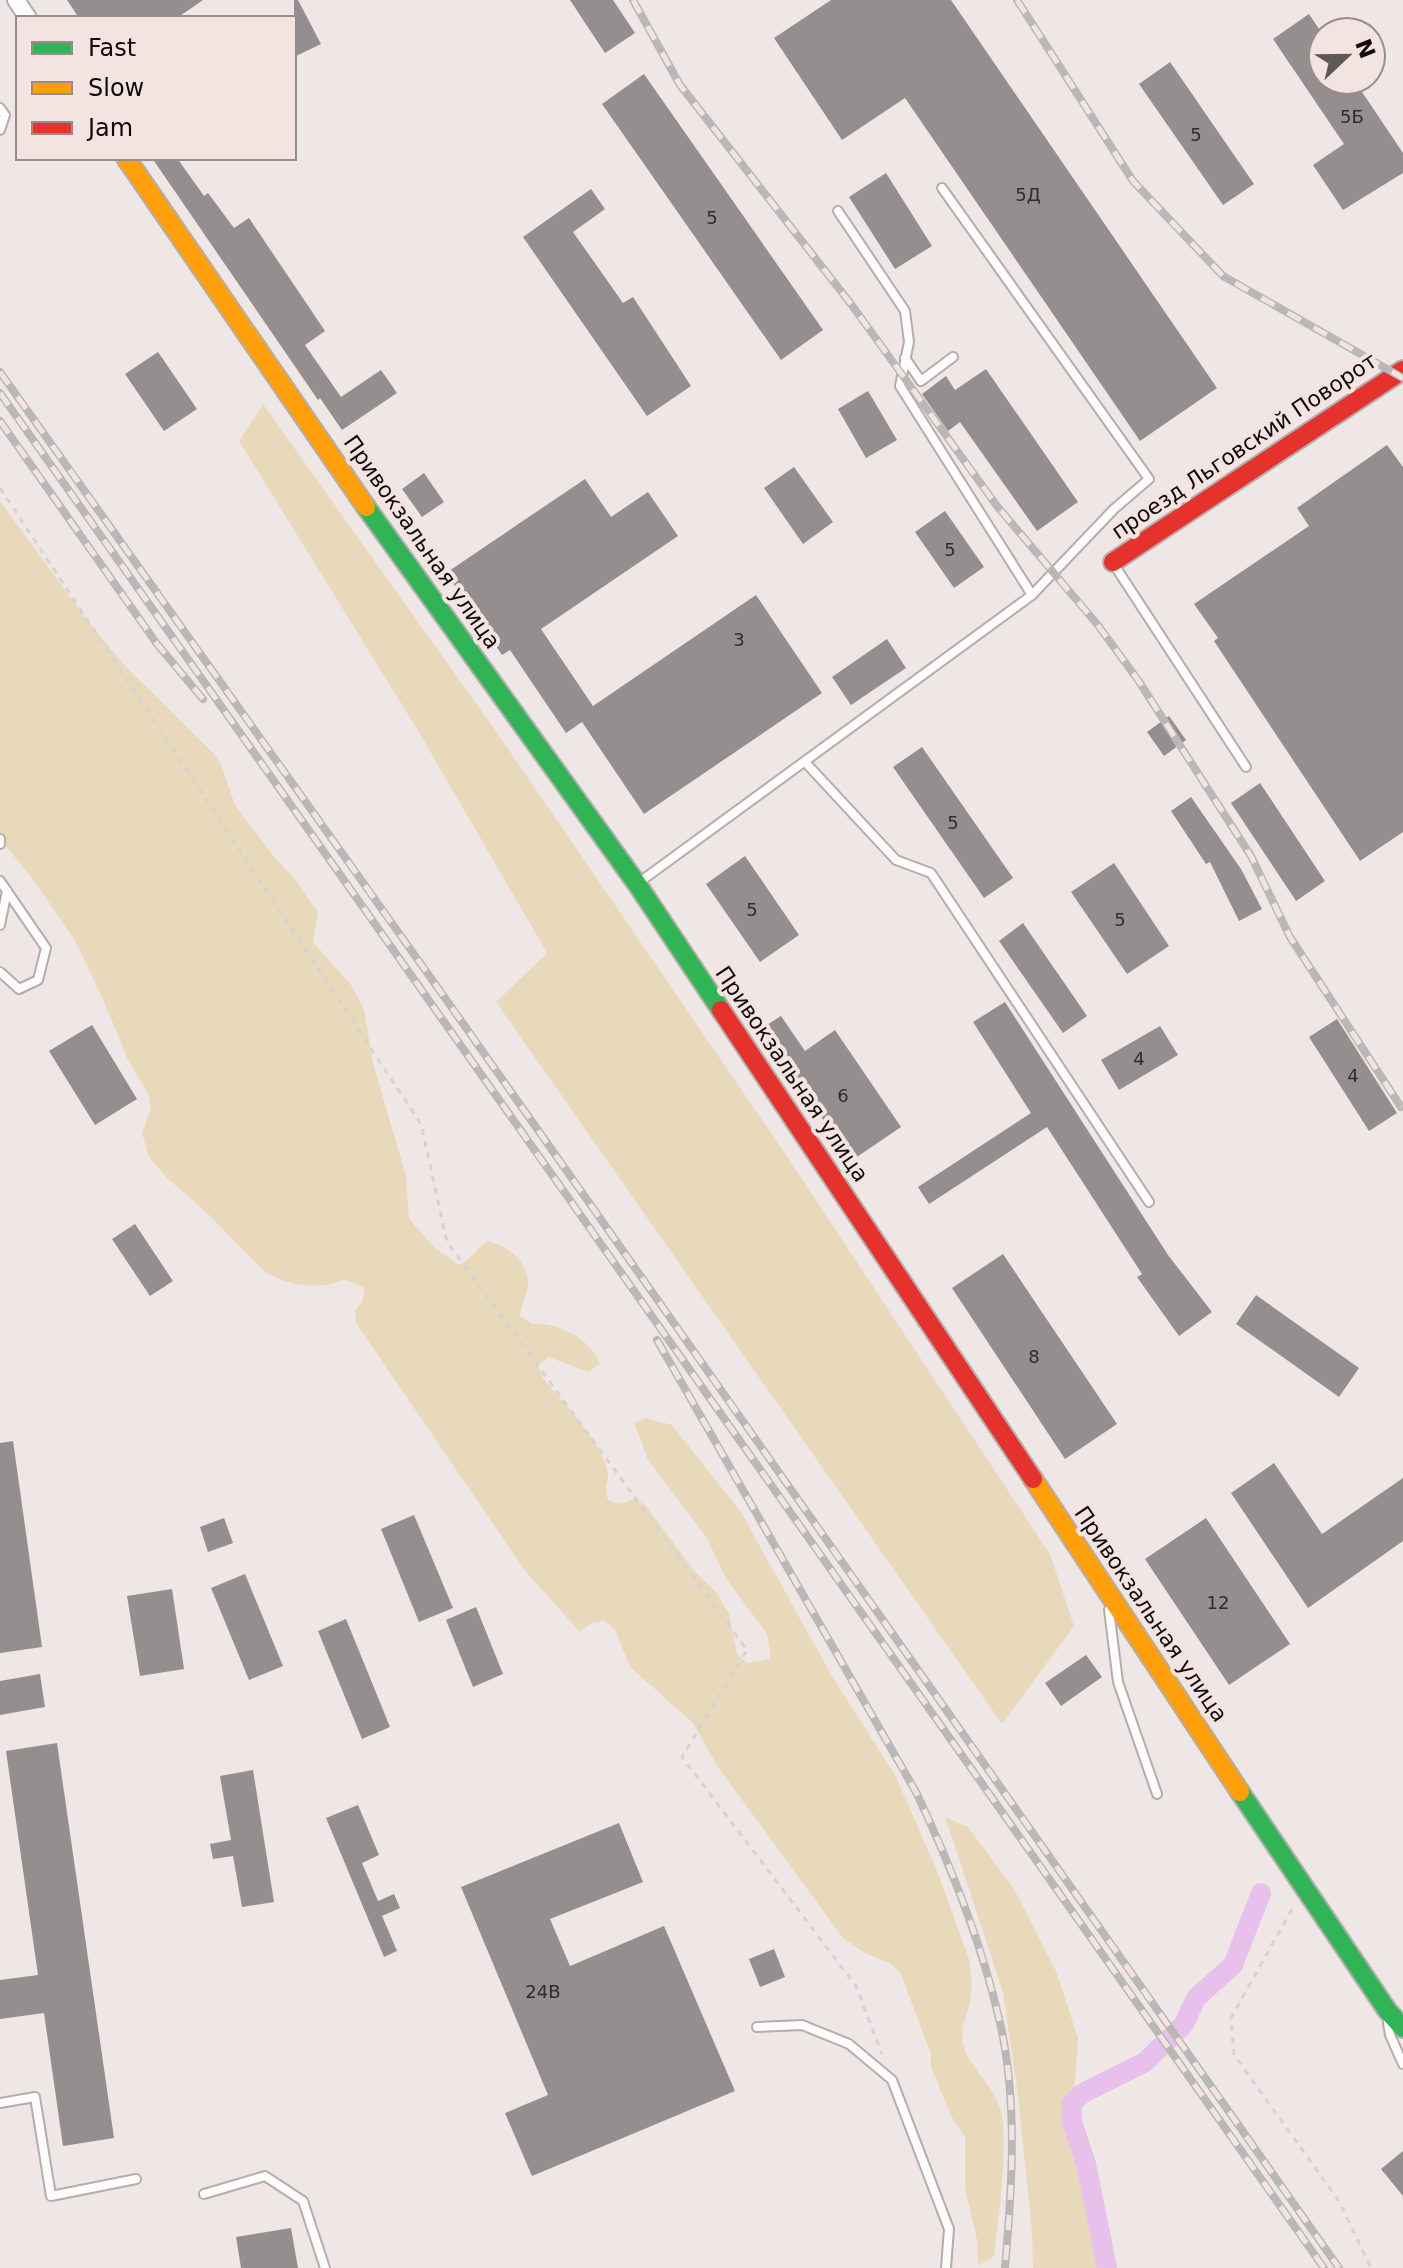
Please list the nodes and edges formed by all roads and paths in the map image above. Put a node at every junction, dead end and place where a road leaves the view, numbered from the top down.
1 (0, 108) edge
2 (0, 130) edge
3 (127, 160) edge
4 (942, 188) dead end
5 (838, 211) dead end
6 (953, 357) dead end
7 (905, 358) junction
8 (1403, 370) edge
9 (0, 488) edge
10 (1113, 562) joint
11 (1032, 595) junction
12 (805, 762) junction
13 (1246, 767) dead end
14 (0, 881) edge
15 (637, 884) junction
16 (7, 891) junction
17 (0, 925) edge
18 (0, 972) edge
19 (1149, 1202) dead end
20 (1106, 1590) junction
21 (1157, 1794) dead end
22 (1304, 1888) junction
23 (1387, 2010) junction
24 (757, 2027) dead end
25 (1403, 2028) edge
26 (1403, 2064) edge
27 (892, 2080) junction
28 (0, 2103) edge
29 (136, 2179) dead end
30 (204, 2194) dead end
31 (325, 2268) edge
32 (946, 2268) edge
33 (1371, 2268) edge

1 - 2 lane
3 - 15 street, Привокзальная улица
4 - 11 lane
5 - 7 lane
6 - 7 lane
7 - 11 lane
8 - 10 street, проезд Льговский Поворот
9 - 27 path
10 - 13 lane
11 - 12 lane
12 - 15 lane
12 - 19 lane
14 - 16 lane
15 - 20 street, Привокзальная улица
16 - 17 lane
16 - 18 lane
20 - 21 lane
20 - 22 street, Привокзальная улица
22 - 23 street, Привокзальная улица
22 - 33 path
23 - 25 street, Привокзальная улица
23 - 26 lane
24 - 27 lane
27 - 32 lane
28 - 29 lane
30 - 31 lane

